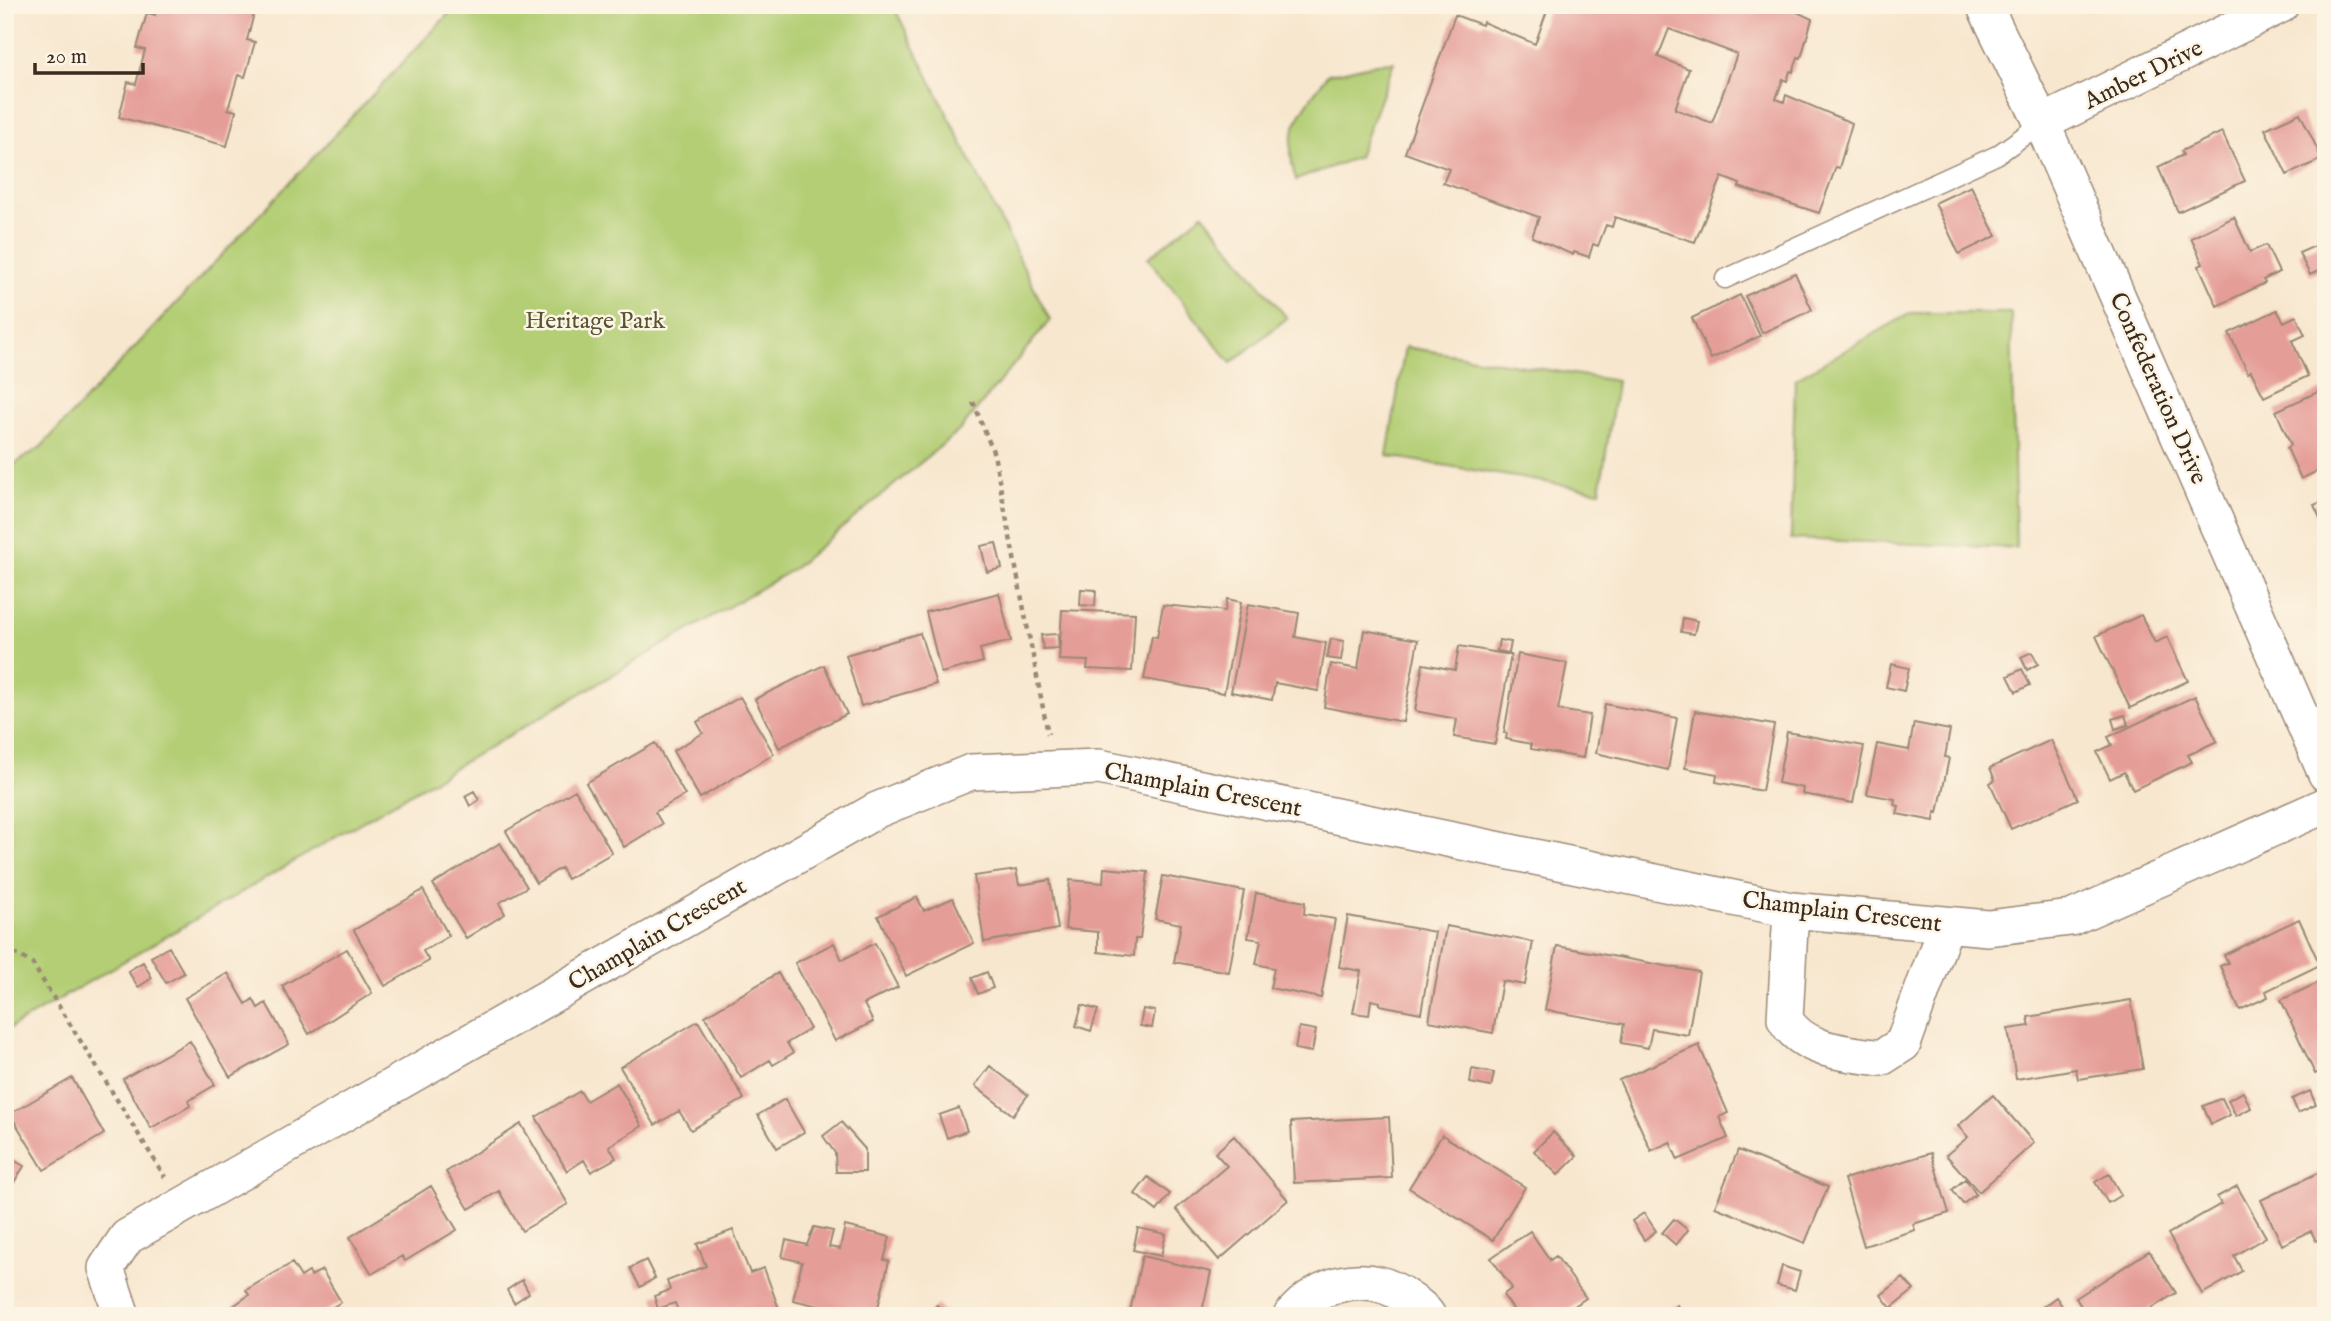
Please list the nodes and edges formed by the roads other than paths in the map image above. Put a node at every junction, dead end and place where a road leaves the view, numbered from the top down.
1 (1984, 5) edge
2 (2281, 5) edge
3 (2042, 123) junction
4 (1725, 279) dead end
5 (2326, 774) edge
6 (2326, 806) edge
7 (1791, 910) junction
8 (1946, 925) junction
9 (122, 1316) edge
10 (1291, 1316) edge
11 (1427, 1316) edge

1 - 3 street, Confederation Drive
2 - 3 street, Amber Drive
3 - 4 lane
3 - 5 street, Confederation Drive
6 - 8 street, Champlain Crescent
7 - 8 street, Champlain Crescent
7 - 8 street
7 - 9 street, Champlain Crescent
10 - 11 street

